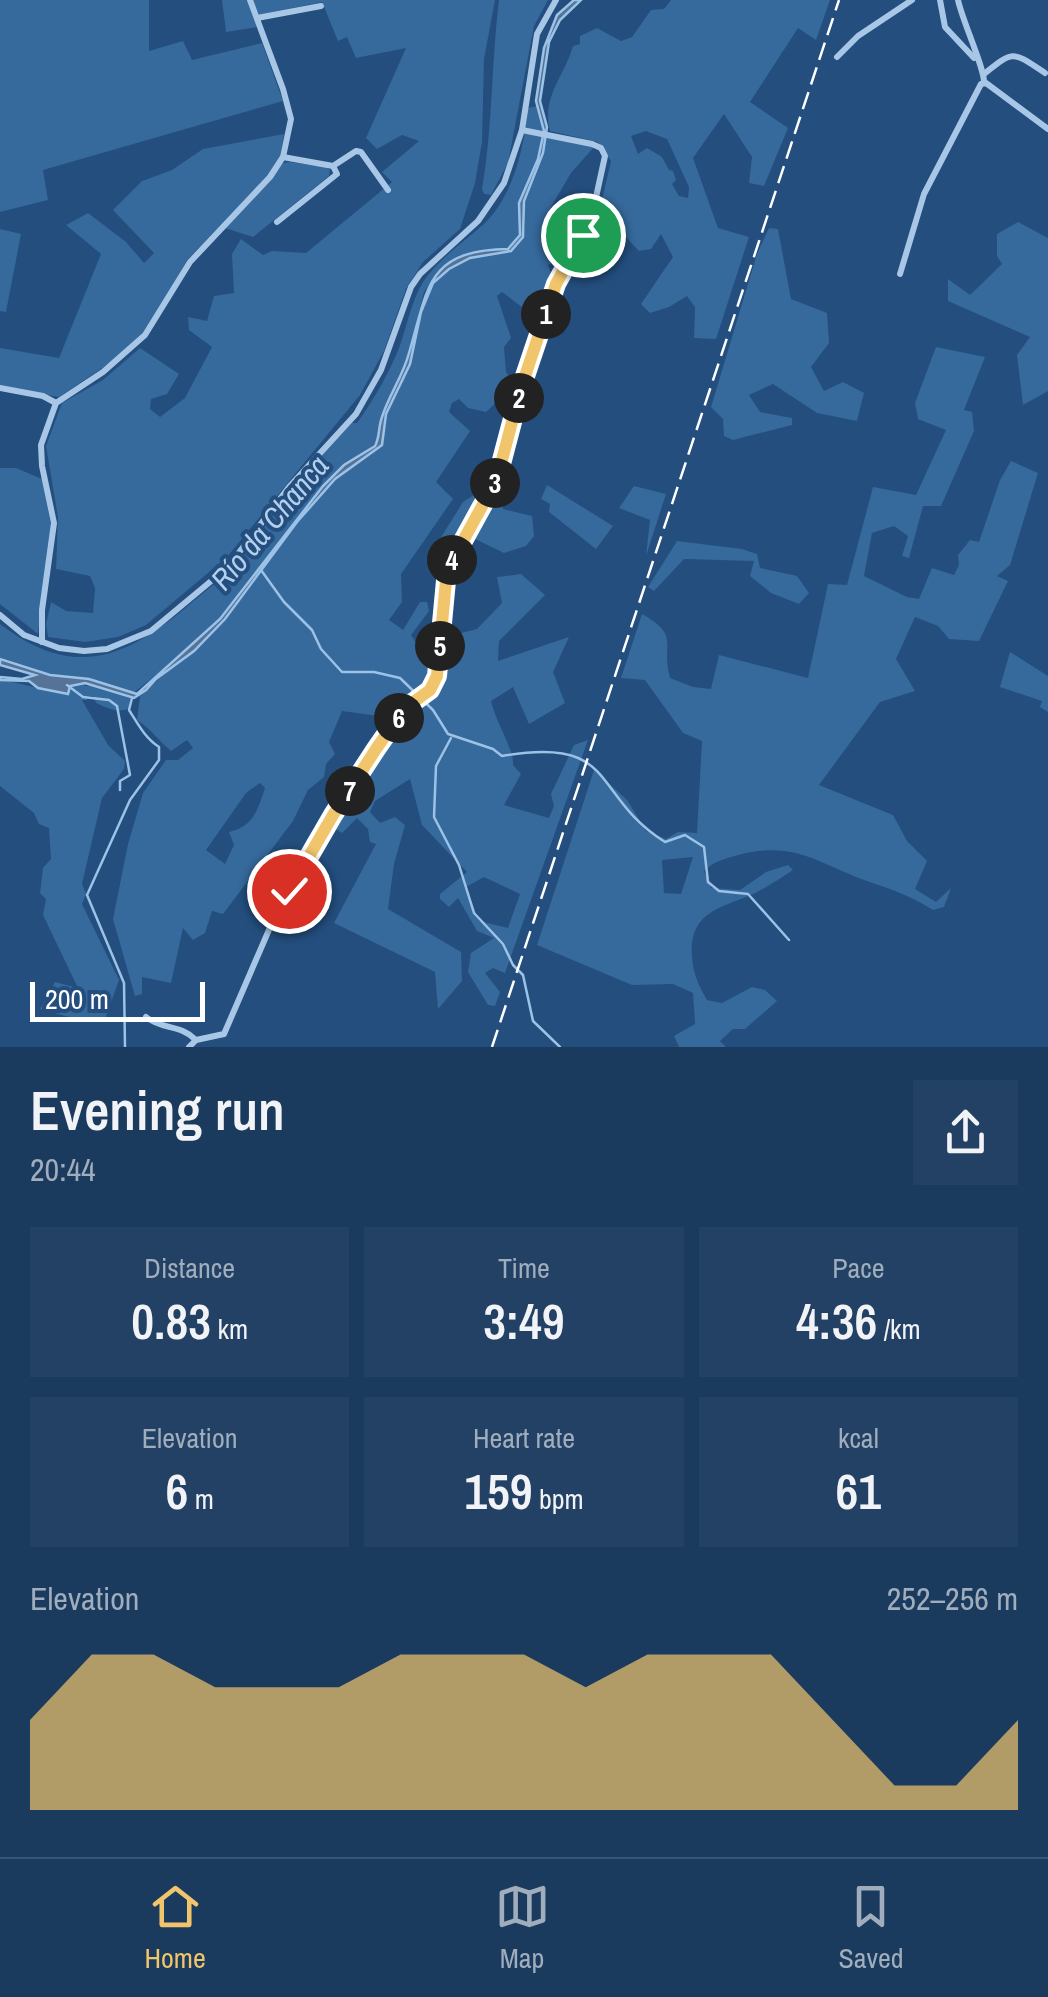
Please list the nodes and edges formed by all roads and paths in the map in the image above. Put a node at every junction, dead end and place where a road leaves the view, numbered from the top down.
1 (250, 0) edge
2 (556, 0) edge
3 (912, 0) edge
4 (940, 0) edge
5 (958, 0) edge
6 (321, 6) dead end
7 (257, 18) junction
8 (837, 58) dead end
9 (976, 58) junction
10 (1045, 72) dead end
11 (984, 78) junction
12 (525, 130) junction
13 (1048, 130) edge
14 (283, 157) junction
15 (332, 166) junction
16 (388, 190) dead end
17 (277, 222) dead end
18 (900, 274) dead end
19 (0, 388) edge
20 (56, 403) junction
21 (0, 616) edge
22 (42, 642) junction
23 (146, 1017) dead end
24 (196, 1040) junction
25 (189, 1047) edge

1 - 7 street
2 - 12 street
3 - 8 street
4 - 9 street
5 - 9 street
6 - 7 street
7 - 14 street
9 - 11 street
10 - 11 street
11 - 13 street
11 - 18 street
12 - 22 street
12 - 24 street
14 - 15 street
14 - 20 street
15 - 16 street
15 - 17 street
19 - 20 street
20 - 22 street
21 - 22 street
23 - 24 street
24 - 25 street

